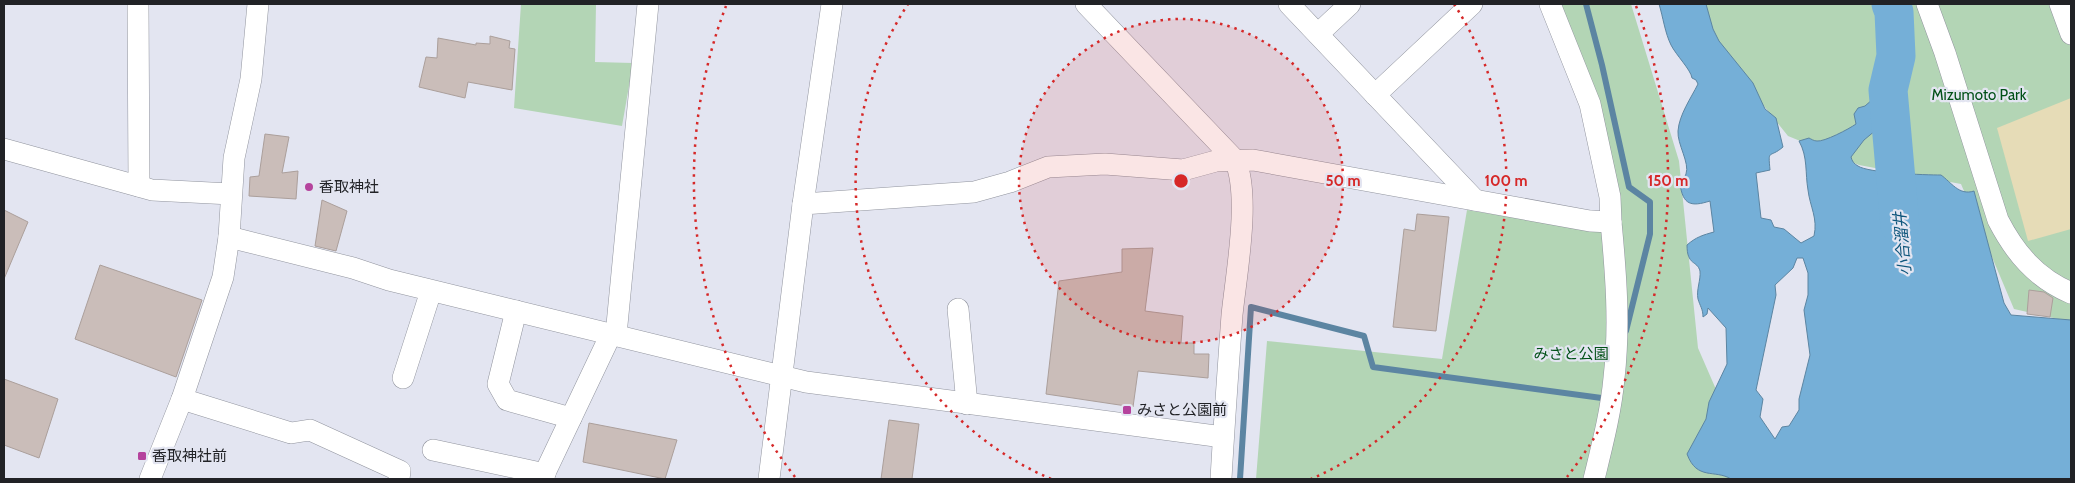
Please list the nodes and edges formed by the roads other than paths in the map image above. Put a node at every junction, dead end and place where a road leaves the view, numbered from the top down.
1 (138, 4) edge
2 (258, 4) edge
3 (648, 4) edge
4 (832, 4) edge
5 (1086, 4) edge
6 (1289, 4) edge
7 (1350, 4) edge
8 (1472, 4) edge
9 (1550, 4) edge
10 (1927, 4) edge
11 (2060, 4) edge
12 (1318, 34) junction
13 (2071, 34) edge
14 (1375, 95) junction
15 (4, 149) edge
16 (1235, 160) junction
17 (139, 186) junction
18 (231, 194) junction
19 (1475, 200) junction
20 (803, 204) junction
21 (1612, 222) junction
22 (229, 237) junction
23 (432, 290) junction
24 (2071, 293) edge
25 (958, 309) dead end
26 (516, 311) junction
27 (614, 334) junction
28 (783, 377) junction
29 (403, 378) dead end
30 (182, 399) junction
31 (967, 404) junction
32 (571, 418) junction
33 (1223, 437) junction
34 (433, 450) dead end
35 (544, 477) edge
36 (150, 479) edge
37 (399, 479) edge
38 (769, 479) edge
39 (1220, 479) edge
40 (1594, 479) edge

1 - 17 street
2 - 18 street
3 - 27 street
4 - 20 street
5 - 16 street
6 - 12 street
7 - 12 street
8 - 14 street
9 - 21 street
10 - 24 street
11 - 13 street
12 - 14 street
14 - 19 street
15 - 17 street
16 - 19 street
16 - 20 street
16 - 33 street
17 - 18 street
18 - 22 street
19 - 21 street
20 - 28 street
21 - 40 street
22 - 23 street
22 - 30 street
23 - 26 street
23 - 29 street
25 - 31 street
26 - 27 street
26 - 32 street
27 - 28 street
27 - 32 street
28 - 31 street
28 - 38 street
30 - 36 street
30 - 37 street
31 - 33 street
32 - 35 street
33 - 39 street
34 - 35 street

